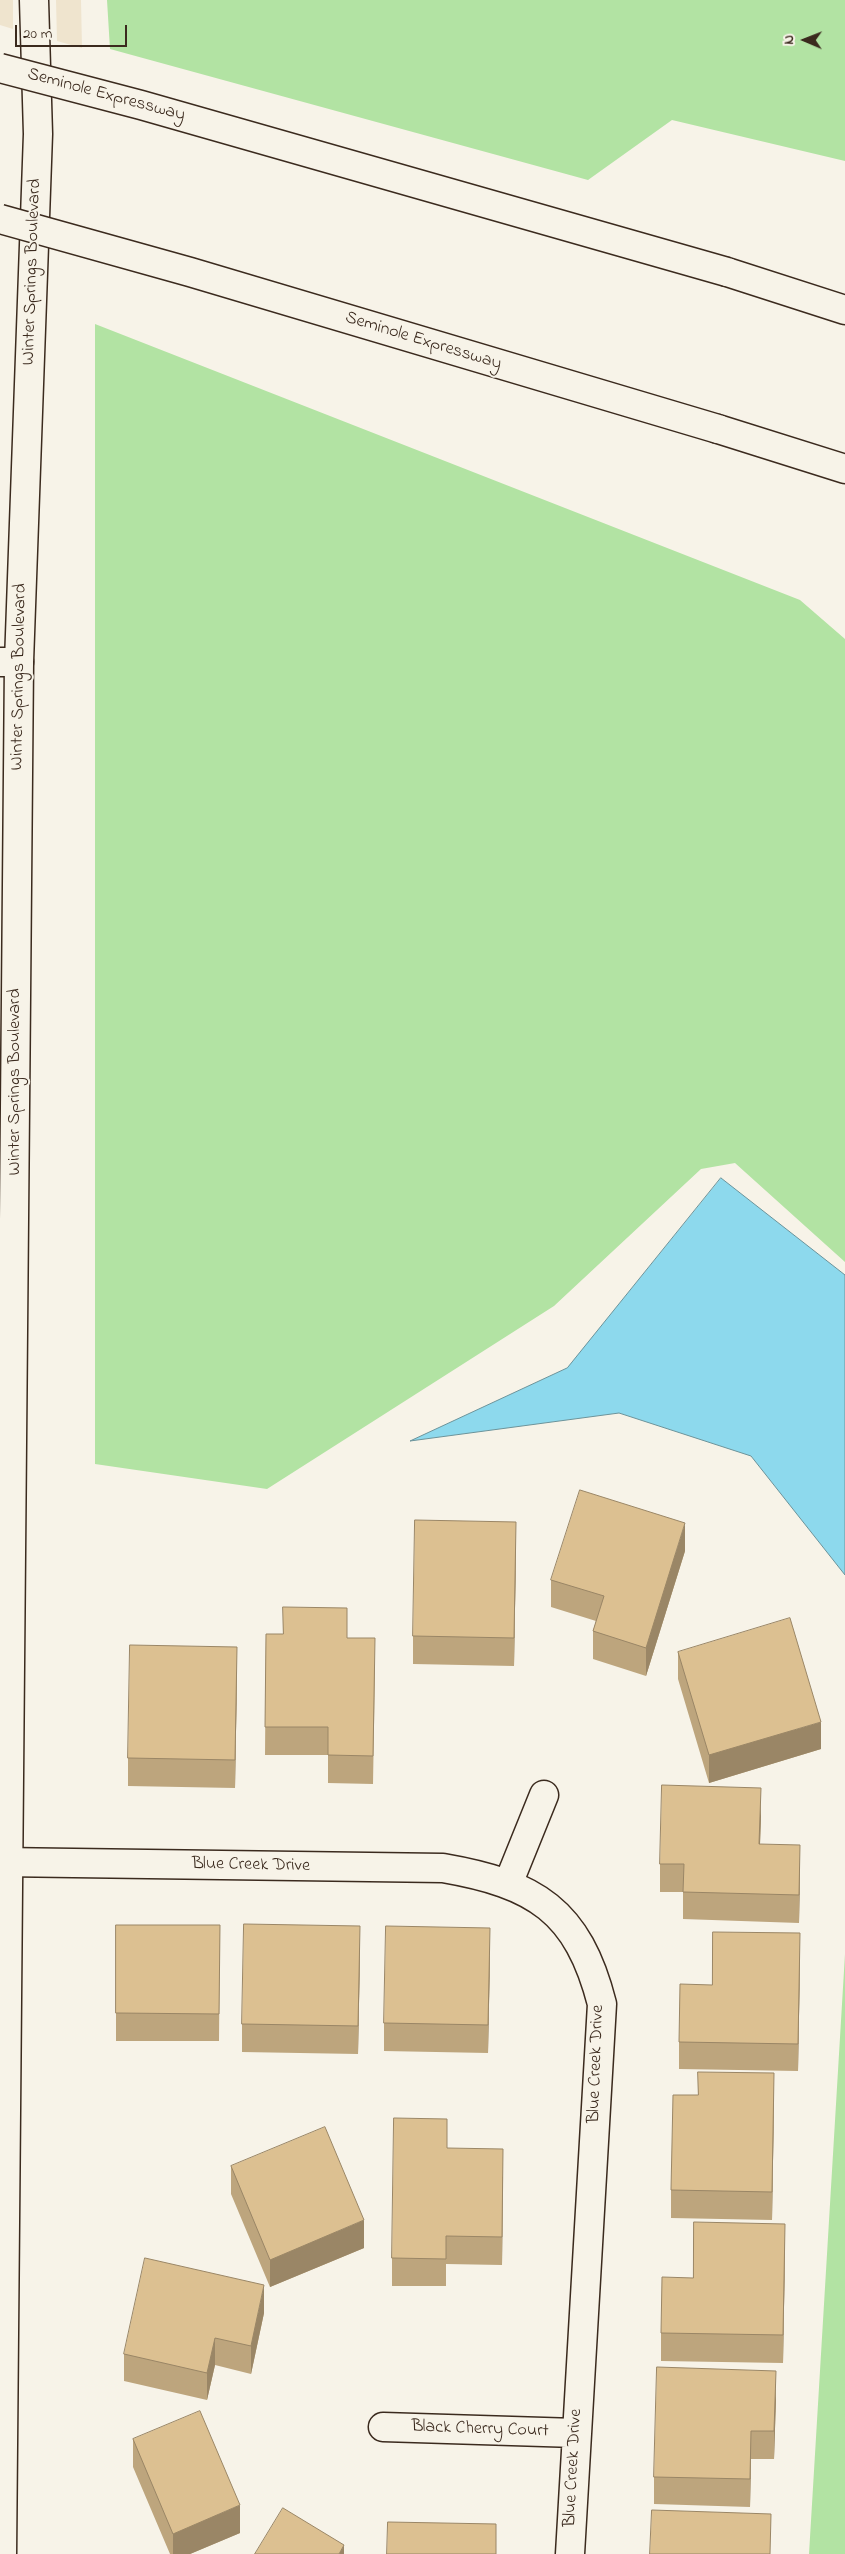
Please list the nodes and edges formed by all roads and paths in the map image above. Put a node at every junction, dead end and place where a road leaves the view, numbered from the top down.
1 (34, 0) edge
2 (0, 68) edge
3 (0, 220) edge
4 (845, 310) edge
5 (845, 469) edge
6 (9, 662) edge
7 (7, 1196) edge
8 (544, 1794) dead end
9 (5, 1862) edge
10 (508, 1884) junction
11 (383, 2427) dead end
12 (576, 2433) junction
13 (2, 2504) edge
14 (2, 2554) edge
15 (570, 2554) edge

1 - 6 main road, Winter Springs Boulevard
2 - 4 main road, Seminole Expressway, bridge
3 - 5 main road, Seminole Expressway, bridge
6 - 7 main road, Winter Springs Boulevard
7 - 9 main road, Winter Springs Boulevard
8 - 10 main road
9 - 10 main road, Blue Creek Drive
9 - 13 main road, Winter Springs Boulevard
10 - 12 main road, Blue Creek Drive
11 - 12 main road, Black Cherry Court
12 - 15 main road, Blue Creek Drive
13 - 14 main road, Winter Springs Boulevard

